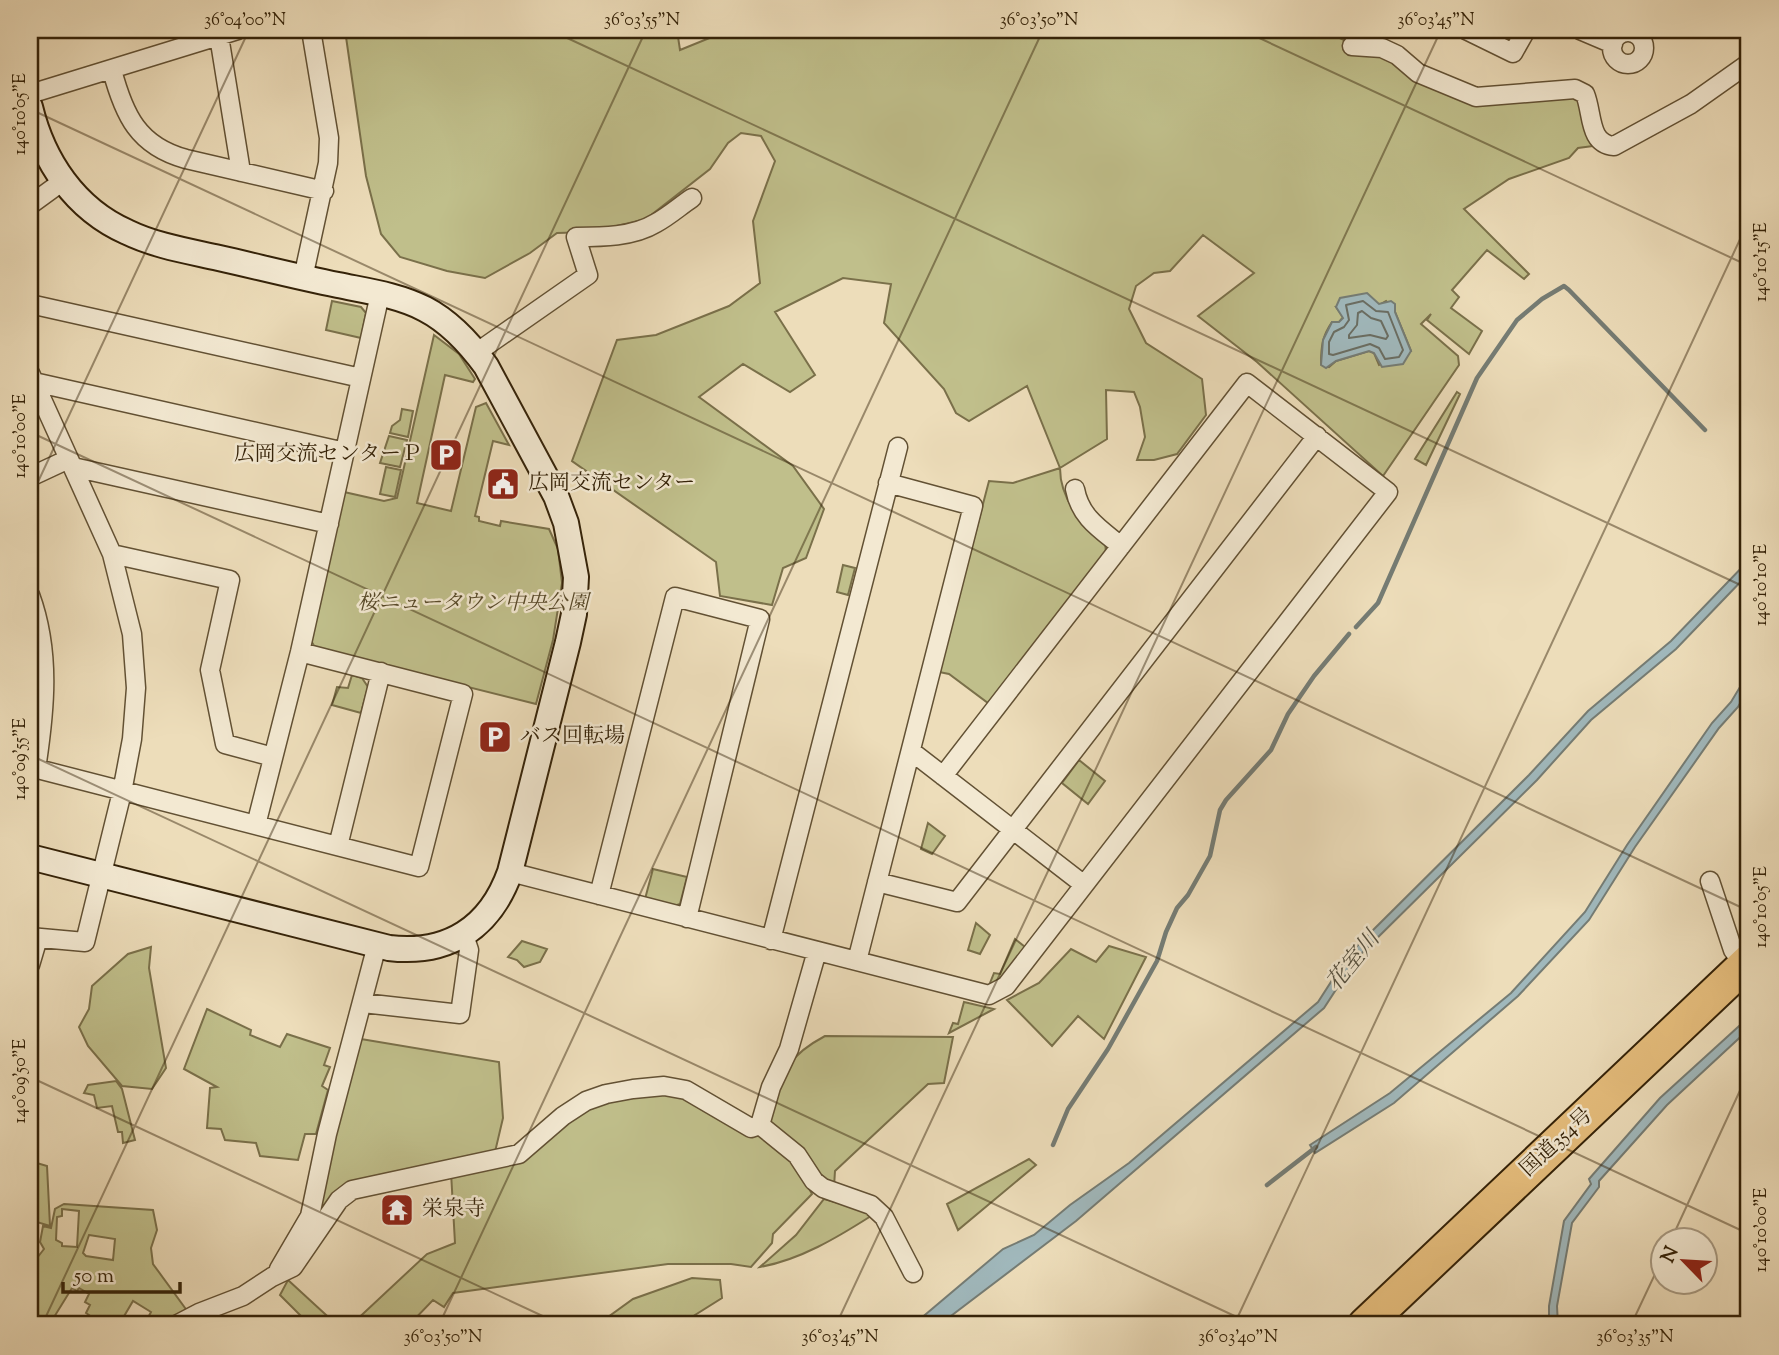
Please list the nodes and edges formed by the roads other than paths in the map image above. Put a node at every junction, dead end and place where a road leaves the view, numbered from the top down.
1 (238, 30) edge
2 (311, 30) edge
3 (1466, 30) edge
4 (1526, 30) edge
5 (1580, 30) edge
6 (219, 36) junction
7 (1613, 44) dead end
8 (1352, 46) dead end
9 (1749, 63) edge
10 (111, 70) junction
11 (30, 94) edge
12 (30, 107) edge
13 (241, 172) junction
14 (63, 181) junction
15 (324, 191) junction
16 (692, 198) dead end
17 (30, 205) edge
18 (303, 278) junction
19 (380, 294) junction
20 (30, 304) edge
21 (476, 353) junction
22 (32, 377) edge
23 (361, 378) junction
24 (1317, 436) junction
25 (898, 447) dead end
26 (345, 452) junction
27 (67, 465) junction
28 (30, 477) edge
29 (888, 483) junction
30 (1075, 489) dead end
31 (329, 524) junction
32 (1121, 545) junction
33 (111, 554) junction
34 (30, 597) edge
35 (300, 652) junction
36 (381, 672) junction
37 (38, 687) edge
38 (911, 751) junction
39 (273, 757) junction
40 (33, 768) edge
41 (943, 776) junction
42 (122, 792) junction
43 (256, 825) junction
44 (1014, 830) junction
45 (338, 846) junction
46 (30, 857) edge
47 (510, 872) junction
48 (101, 875) junction
49 (1710, 881) dead end
50 (877, 882) junction
51 (1083, 884) junction
52 (600, 895) junction
53 (687, 918) junction
54 (464, 935) junction
55 (34, 937) edge
56 (771, 940) junction
57 (377, 946) junction
58 (817, 951) junction
59 (857, 961) junction
60 (30, 965) edge
61 (1748, 972) edge
62 (363, 1003) junction
63 (760, 1125) junction
64 (913, 1273) dead end
65 (272, 1277) junction
66 (176, 1325) edge
67 (1365, 1325) edge
68 (1396, 1325) edge

1 - 6 street
2 - 15 street
3 - 4 street
5 - 7 street
6 - 10 street
6 - 13 street
8 - 9 street
10 - 11 street
10 - 13 street
12 - 14 street
13 - 15 street
14 - 17 street
14 - 18 street
15 - 18 street
16 - 21 street
18 - 19 street
19 - 21 street
19 - 23 street
20 - 23 street
21 - 47 street
22 - 26 street
22 - 27 street
23 - 26 street
24 - 32 street
24 - 44 street
24 - 51 street
25 - 29 street
26 - 31 street
27 - 28 street
27 - 31 street
27 - 33 street
29 - 38 street
29 - 56 street
30 - 32 street
31 - 35 street
32 - 41 street
33 - 39 street
33 - 42 street
34 - 37 street
35 - 36 street
35 - 39 street
36 - 45 street
36 - 45 street
37 - 40 street
38 - 41 street
38 - 50 street
39 - 43 street
40 - 42 street
41 - 44 street
42 - 43 street
42 - 48 street
43 - 45 street
44 - 50 street
44 - 51 street
46 - 48 street
47 - 52 street
47 - 54 street
48 - 55 street
48 - 57 street
49 - 61 street
50 - 59 street
51 - 59 street
52 - 53 street
52 - 53 street
53 - 56 street
54 - 57 street
54 - 62 street
55 - 60 street
56 - 58 street
57 - 62 street
58 - 59 street
58 - 63 street
61 - 67 highway, 国道354号
61 - 68 highway, 国道354号
62 - 65 street
63 - 64 street
63 - 65 street
65 - 66 street

